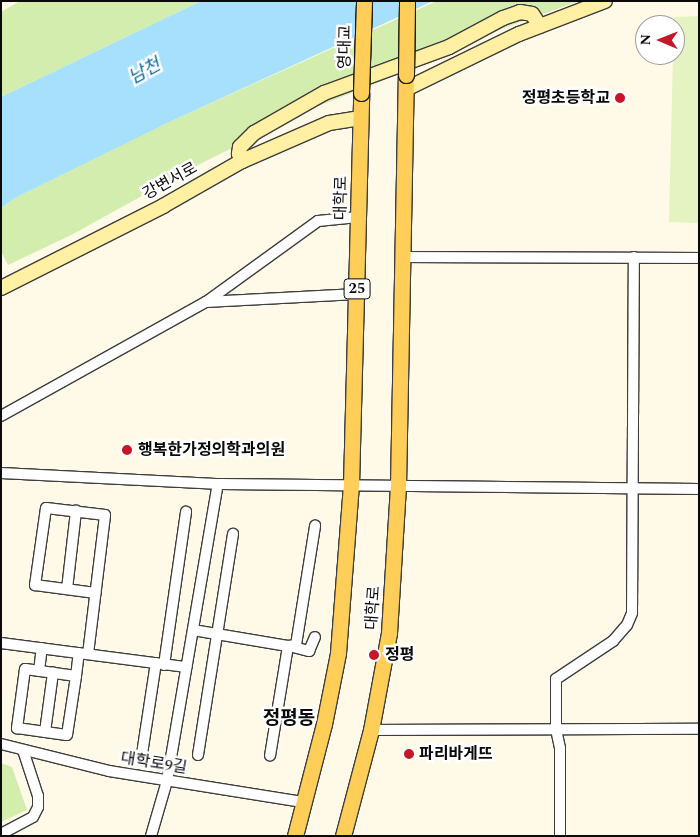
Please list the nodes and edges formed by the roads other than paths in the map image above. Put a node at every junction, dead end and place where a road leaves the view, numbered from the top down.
1 (364, 1) edge
2 (407, 1) edge
3 (605, 1) edge
4 (540, 26) junction
5 (406, 82) junction
6 (361, 93) joint
7 (361, 118) junction
8 (242, 161) junction
9 (358, 217) junction
10 (634, 257) junction
11 (403, 258) junction
12 (699, 258) edge
13 (1, 288) edge
14 (357, 294) junction
15 (206, 302) junction
16 (1, 416) edge
17 (1, 473) edge
18 (218, 484) junction
19 (350, 485) junction
20 (398, 486) junction
21 (632, 488) junction
22 (699, 489) edge
23 (76, 512) junction
24 (186, 512) dead end
25 (315, 526) dead end
26 (233, 534) dead end
27 (67, 589) junction
28 (96, 593) junction
29 (193, 630) junction
30 (217, 634) junction
31 (314, 637) dead end
32 (1, 643) edge
33 (288, 646) junction
34 (42, 648) junction
35 (83, 654) junction
36 (160, 664) junction
37 (186, 667) junction
38 (39, 671) junction
39 (53, 673) junction
40 (76, 676) junction
41 (556, 729) junction
42 (371, 730) junction
43 (699, 730) edge
44 (45, 732) junction
45 (1, 744) edge
46 (23, 750) junction
47 (142, 754) dead end
48 (198, 755) dead end
49 (270, 756) dead end
50 (167, 781) junction
51 (303, 802) junction
52 (1, 834) edge
53 (151, 836) edge
54 (295, 836) edge
55 (343, 836) edge
56 (560, 836) edge

1 - 6 main road, 영대교 / 25, bridge
2 - 5 main road, bridge
3 - 4 street
4 - 5 street
4 - 8 street
5 - 11 main road, 대학로
6 - 7 main road, 대학로 / 25
7 - 8 street, 강변서로
7 - 9 main road, 대학로 / 25
8 - 13 street, 강변서로
9 - 14 main road, 대학로 / 25
9 - 15 street
10 - 11 street
10 - 12 street
10 - 21 street
11 - 20 main road, 대학로
14 - 15 street
14 - 19 main road, 대학로 / 25
15 - 16 street
17 - 18 street
18 - 19 street
18 - 29 street
19 - 20 street
19 - 51 main road, 대학로 / 25
20 - 21 street
20 - 42 main road, 대학로
21 - 22 street
21 - 41 street
23 - 27 street
23 - 27 street
23 - 28 street
24 - 36 street
25 - 33 street
26 - 30 street
27 - 28 street
28 - 35 street
29 - 30 street
29 - 37 street
30 - 33 street
30 - 48 street
31 - 33 street
32 - 34 street
33 - 49 street
34 - 35 street
34 - 38 street
35 - 36 street
35 - 40 street
36 - 37 street
36 - 47 street
37 - 50 street
38 - 39 street
38 - 44 street
39 - 40 street
39 - 44 street
40 - 44 street
41 - 42 street
41 - 43 street
41 - 56 street
42 - 55 main road, 대학로
45 - 46 street, 대학로9길
46 - 50 street, 대학로9길
46 - 52 street
50 - 51 street, 대학로9길
50 - 53 street
51 - 54 main road, 대학로 / 25

